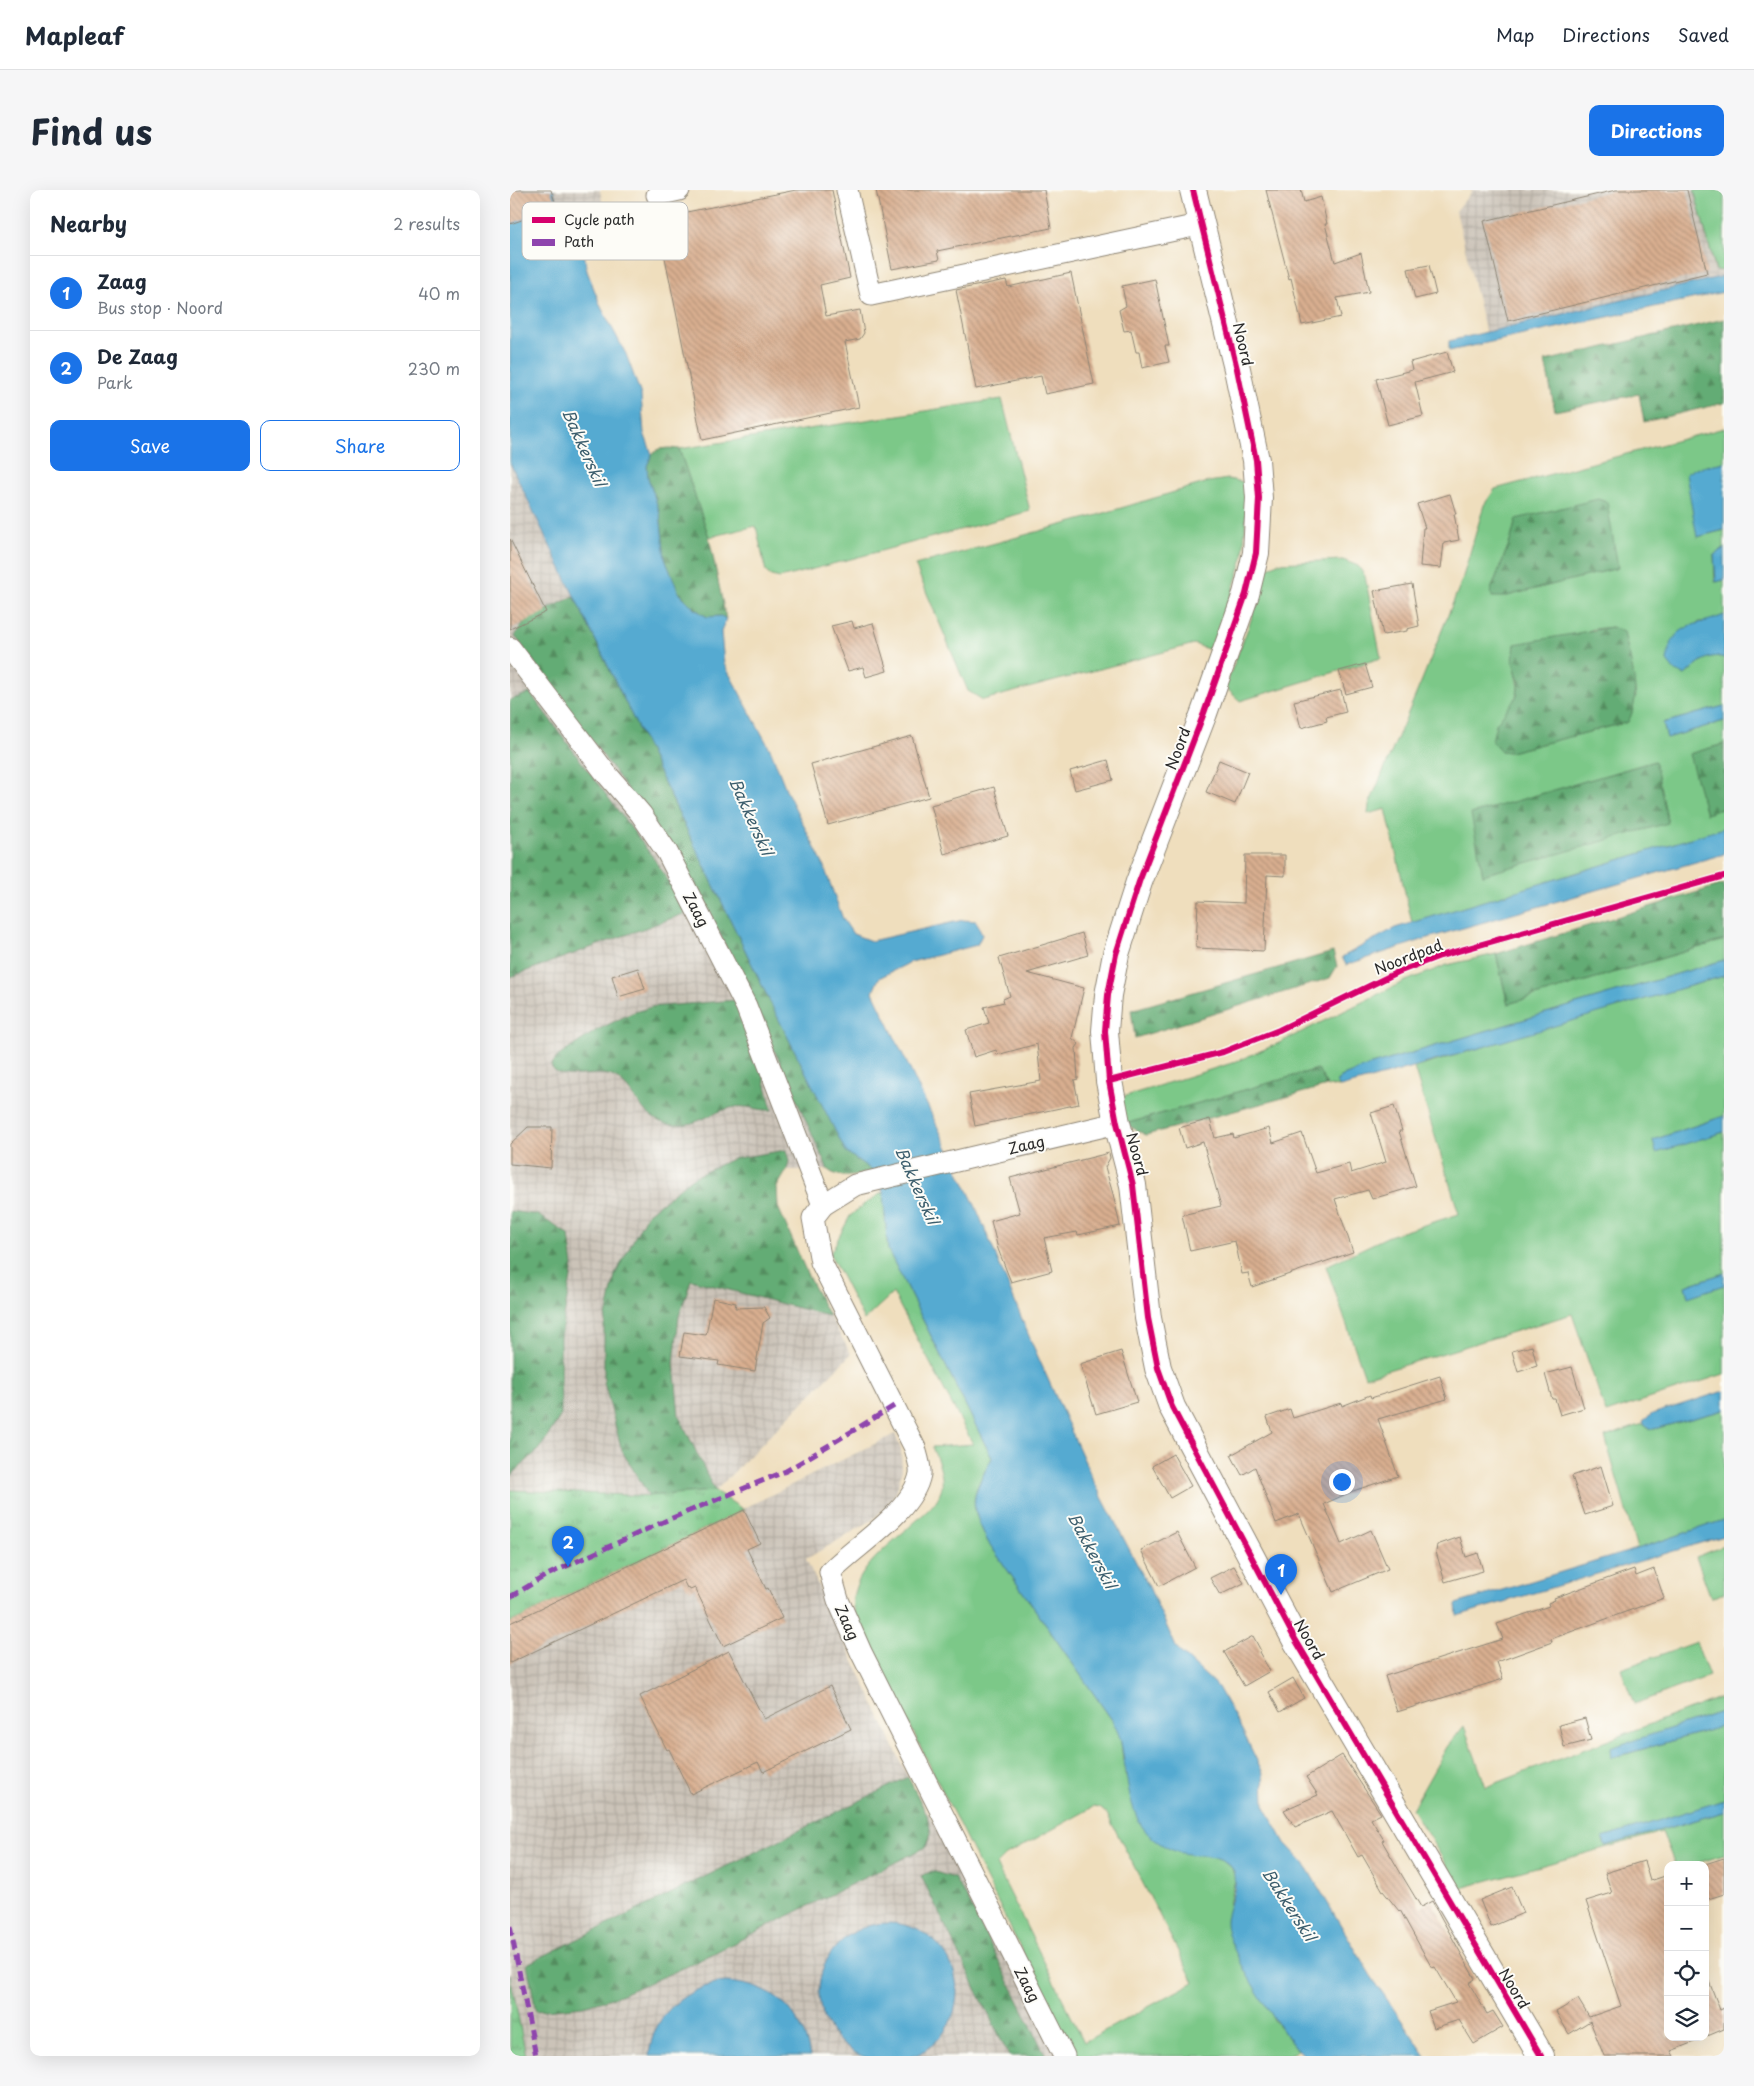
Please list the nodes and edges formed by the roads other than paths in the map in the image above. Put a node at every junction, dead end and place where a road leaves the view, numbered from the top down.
1 (679, 190) edge
2 (846, 190) edge
3 (1193, 190) edge
4 (657, 195) dead end
5 (1203, 224) junction
6 (510, 648) edge
7 (1117, 1123) junction
8 (823, 1205) junction
9 (1064, 2056) edge
10 (1541, 2056) edge

1 - 4 street
2 - 5 street
3 - 5 street, Noord
5 - 7 street, Noord
6 - 8 street, Zaag
7 - 8 street, Zaag
7 - 10 street, Noord
8 - 9 street, Zaag

